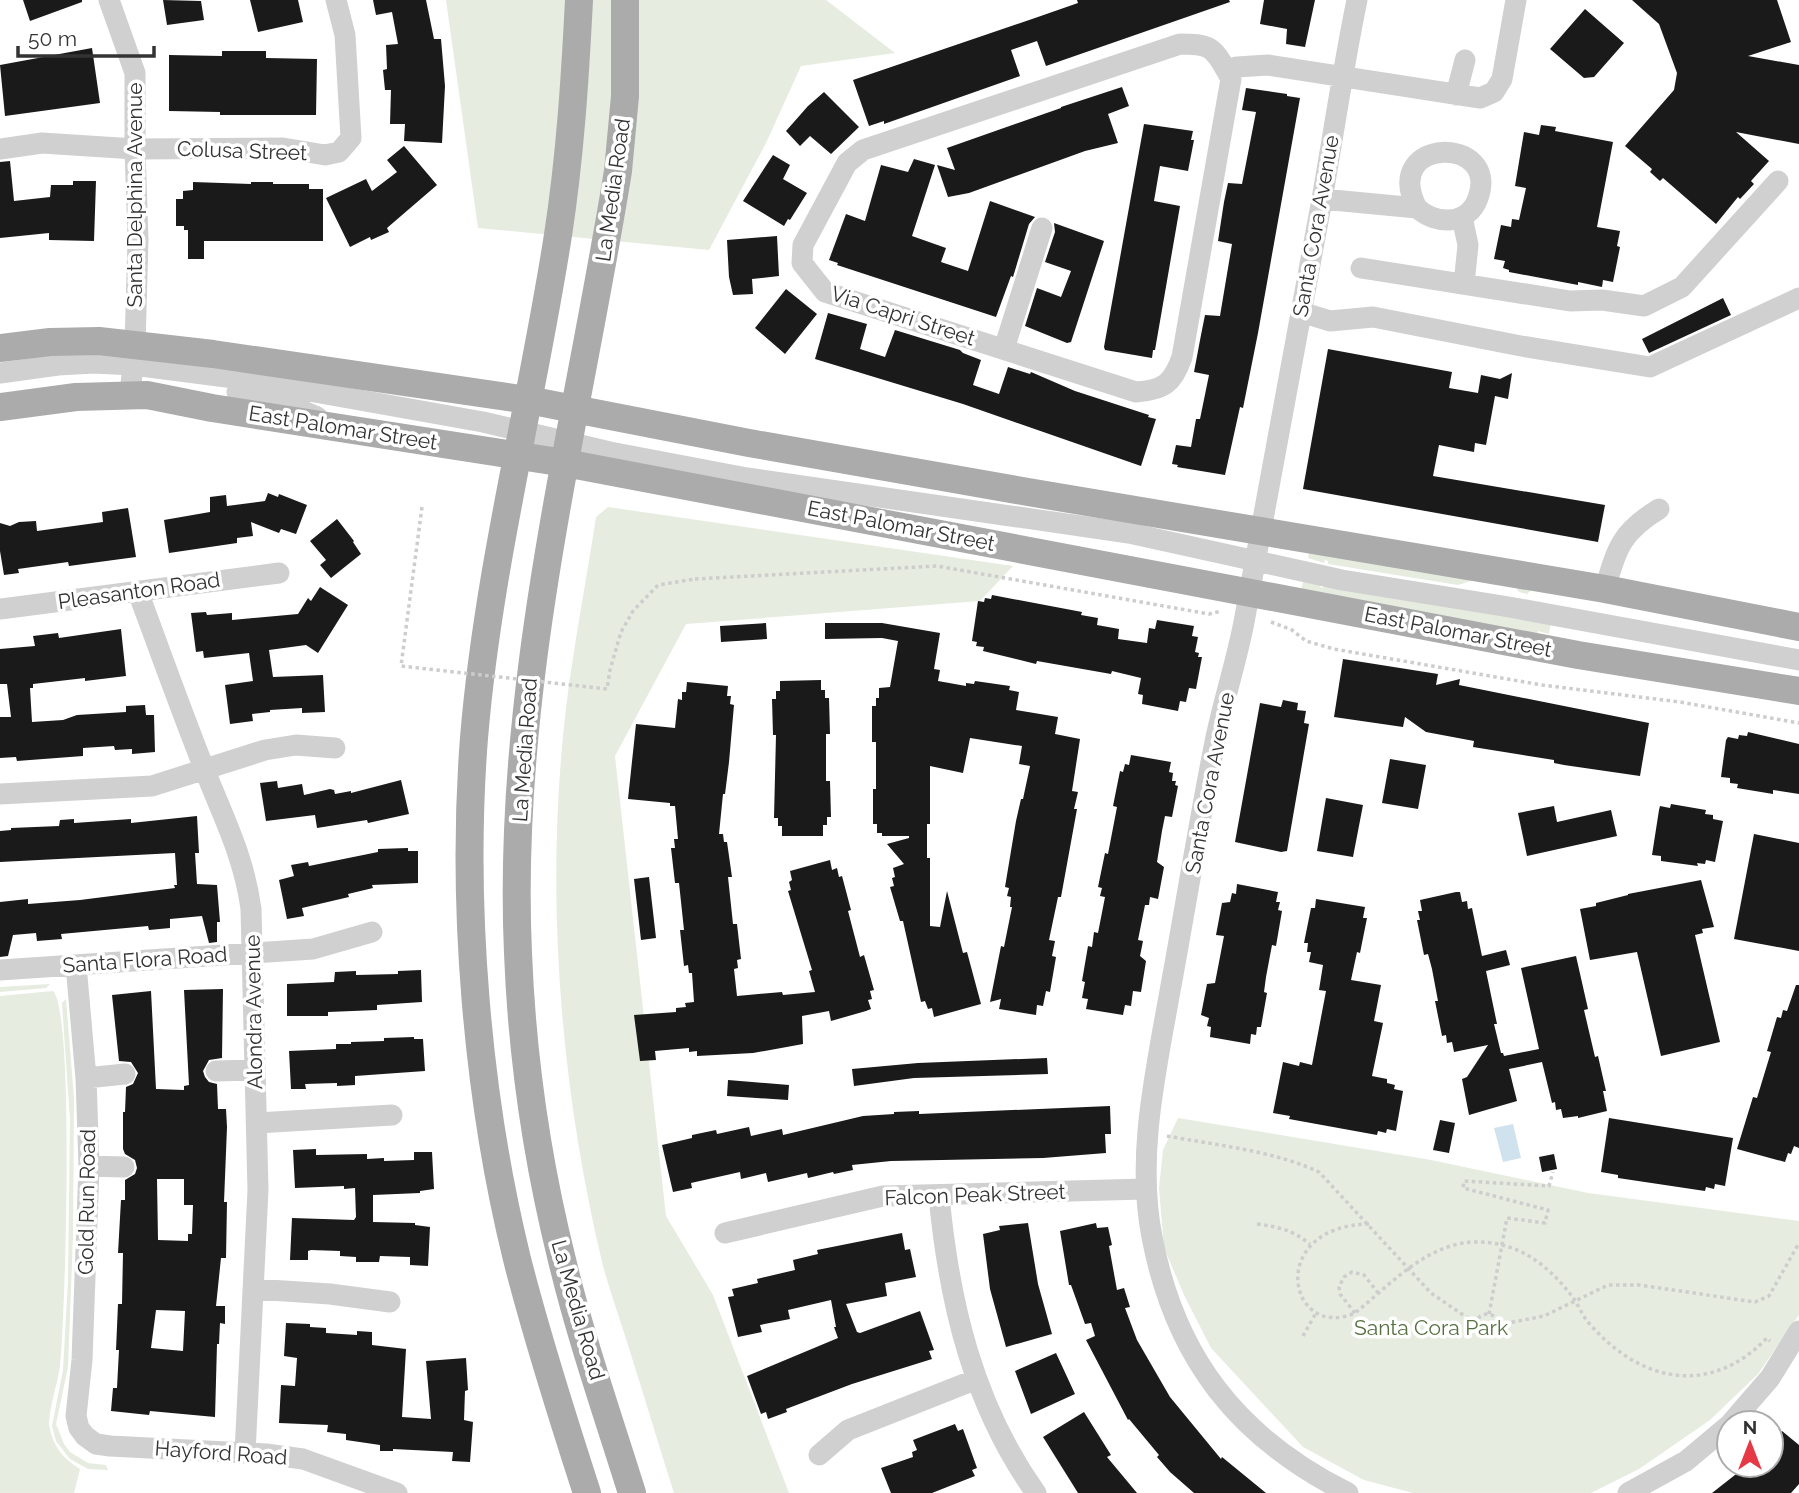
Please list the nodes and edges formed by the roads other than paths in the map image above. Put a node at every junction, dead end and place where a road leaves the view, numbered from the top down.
1 (110, 0) edge
2 (336, 0) edge
3 (579, 0) edge
4 (625, 0) edge
5 (1357, 0) edge
6 (1516, 0) edge
7 (1465, 60) dead end
8 (1226, 70) junction
9 (1341, 78) junction
10 (1456, 95) junction
11 (0, 149) edge
12 (135, 149) junction
13 (1778, 181) dead end
14 (1322, 199) junction
15 (1417, 208) junction
16 (1462, 217) junction
17 (1042, 228) dead end
18 (1360, 268) dead end
19 (1464, 284) junction
20 (1799, 298) edge
21 (1301, 312) junction
22 (0, 348) edge
23 (1004, 349) junction
24 (134, 355) junction
25 (183, 371) junction
26 (0, 373) edge
27 (130, 394) junction
28 (528, 400) junction
29 (0, 407) edge
30 (576, 410) junction
31 (346, 429) junction
32 (519, 443) junction
33 (567, 453) junction
34 (1659, 509) dead end
35 (1261, 533) junction
36 (1256, 561) junction
37 (279, 573) dead end
38 (1605, 589) junction
39 (138, 592) junction
40 (1250, 592) junction
41 (0, 609) edge
42 (1799, 626) edge
43 (1799, 660) edge
44 (1799, 691) edge
45 (335, 748) dead end
46 (204, 769) junction
47 (0, 794) edge
48 (372, 932) dead end
49 (251, 953) junction
50 (76, 965) junction
51 (0, 970) edge
52 (255, 1070) junction
53 (216, 1072) dead end
54 (125, 1074) dead end
55 (86, 1078) junction
56 (392, 1115) dead end
57 (257, 1123) junction
58 (89, 1166) junction
59 (124, 1167) dead end
60 (1145, 1189) junction
61 (939, 1196) junction
62 (725, 1233) dead end
63 (253, 1289) junction
64 (390, 1302) dead end
65 (1799, 1331) edge
66 (976, 1379) junction
67 (1743, 1409) edge
68 (85, 1436) joint
69 (1715, 1437) edge
70 (245, 1453) junction
71 (819, 1455) dead end
72 (397, 1493) edge
73 (587, 1493) edge
74 (632, 1493) edge
75 (1036, 1493) edge
76 (1348, 1493) edge
77 (1628, 1493) edge

1 - 12 street, Santa Delphina Avenue
2 - 12 street, Colusa Street
3 - 28 main road, La Media Road
4 - 30 main road, La Media Road
5 - 9 street, Santa Cora Avenue
6 - 10 street
7 - 10 street
8 - 9 street
8 - 23 street, Via Capri Street
8 - 23 street, Via Capri Street
9 - 10 street
9 - 14 street, Santa Cora Avenue
11 - 12 street, Colusa Street
12 - 24 street, Santa Delphina Avenue
13 - 19 street
14 - 15 street
14 - 21 street, Santa Cora Avenue
15 - 16 street
15 - 16 street
16 - 19 street
17 - 23 street
18 - 19 street
20 - 21 street
21 - 35 street, Santa Cora Avenue
22 - 24 main road
24 - 25 street
24 - 26 street
24 - 27 street, Santa Delphina Avenue
24 - 28 main road
25 - 31 street
25 - 32 street
27 - 29 main road, East Palomar Street
27 - 31 main road, East Palomar Street
28 - 30 main road
28 - 32 main road, La Media Road
30 - 33 main road, La Media Road
30 - 35 main road
31 - 32 main road, East Palomar Street
32 - 33 main road, East Palomar Street
32 - 73 main road, La Media Road
33 - 36 street
33 - 40 main road, East Palomar Street
33 - 74 main road, La Media Road
34 - 38 street
35 - 36 street, Santa Cora Avenue
35 - 38 main road
36 - 40 street, Santa Cora Avenue
36 - 43 street
37 - 39 street, Pleasanton Road
38 - 42 main road
39 - 41 street, Pleasanton Road
39 - 46 street, Alondra Avenue
40 - 44 main road, East Palomar Street
40 - 60 street, Santa Cora Avenue
45 - 46 street
46 - 47 street
46 - 49 street, Alondra Avenue
48 - 49 street, Santa Flora Road
49 - 50 street, Santa Flora Road
49 - 52 street, Alondra Avenue
50 - 51 street, Santa Flora Road
50 - 55 street, Gold Run Road
52 - 53 street
52 - 57 street, Alondra Avenue
54 - 55 street
55 - 58 street, Gold Run Road
56 - 57 street
57 - 63 street, Alondra Avenue
58 - 59 street
58 - 68 street, Gold Run Road
60 - 61 street, Falcon Peak Street
60 - 76 street, Santa Cora Avenue
61 - 62 street, Falcon Peak Street
61 - 66 street
63 - 64 street
63 - 70 street, Alondra Avenue
65 - 67 street
66 - 71 street
66 - 75 street
68 - 70 street, Hayford Road
69 - 77 street
70 - 72 street, Hayford Road

